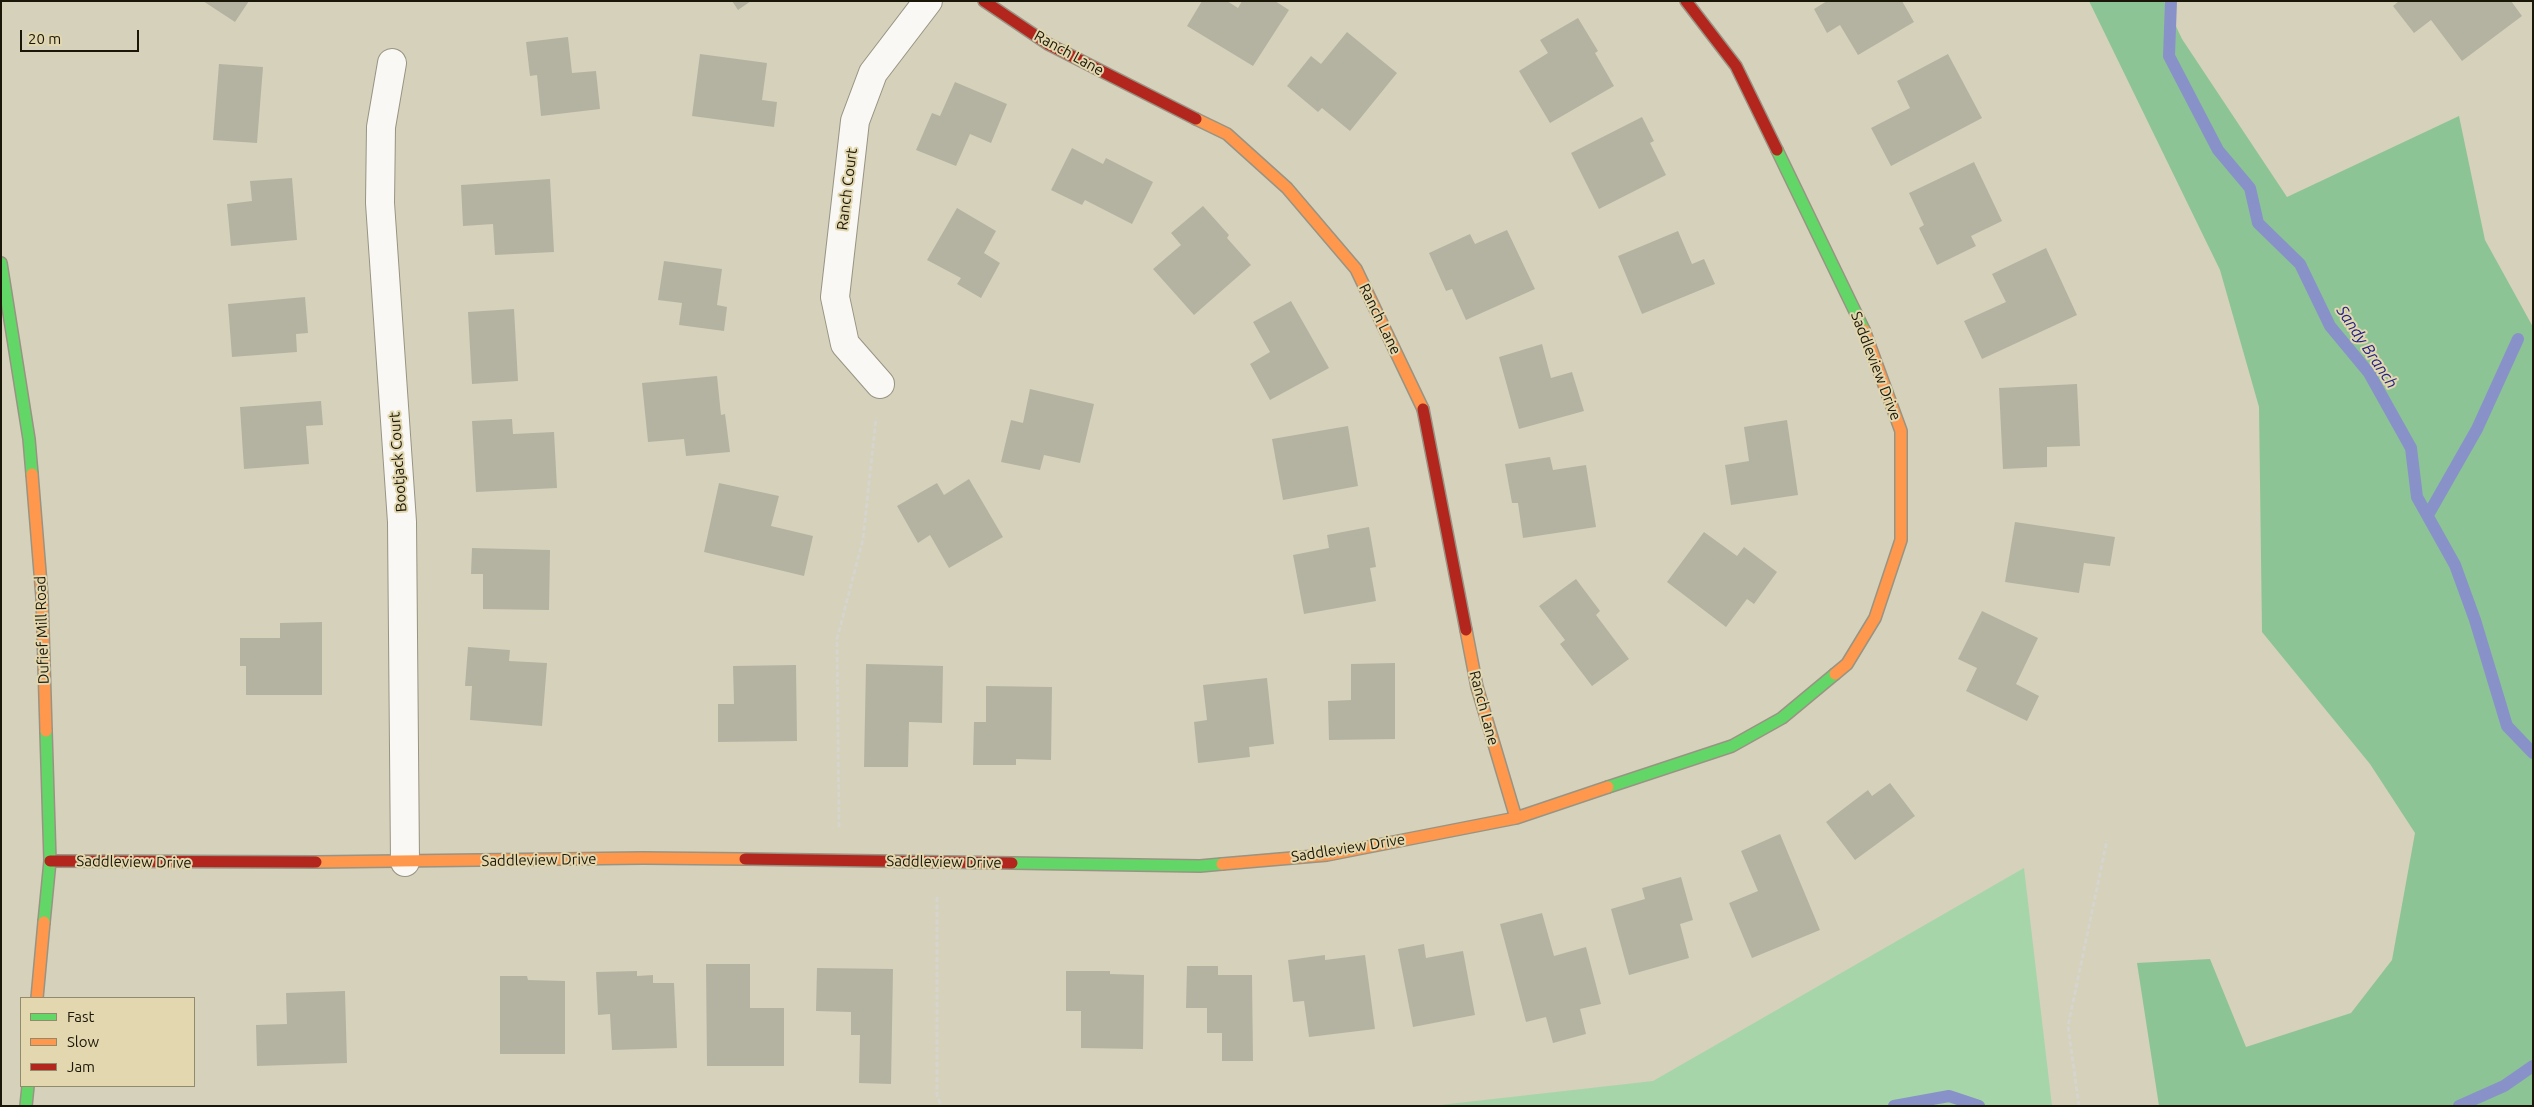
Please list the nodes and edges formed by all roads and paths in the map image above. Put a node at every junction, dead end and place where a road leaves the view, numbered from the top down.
1 (928, 1) edge
2 (984, 1) edge
3 (1686, 1) edge
4 (392, 63) dead end
5 (1, 264) edge
6 (880, 384) joint
7 (1516, 818) junction
8 (2107, 840) dead end
9 (50, 861) junction
10 (839, 861) junction
11 (405, 862) junction
12 (937, 862) junction
13 (37, 997) edge
14 (28, 1087) edge
15 (26, 1106) edge
16 (941, 1106) edge
17 (2080, 1106) edge

1 - 6 street, Ranch Court
2 - 7 street, Ranch Lane
3 - 7 street, Saddleview Drive
4 - 11 street, Bootjack Court
5 - 9 street, Dufief Mill Road
6 - 10 path
7 - 12 street, Saddleview Drive
8 - 17 path
9 - 11 street, Saddleview Drive
9 - 13 street, Dufief Mill Road
10 - 11 street, Saddleview Drive
10 - 12 street, Saddleview Drive
12 - 16 path
14 - 15 street

